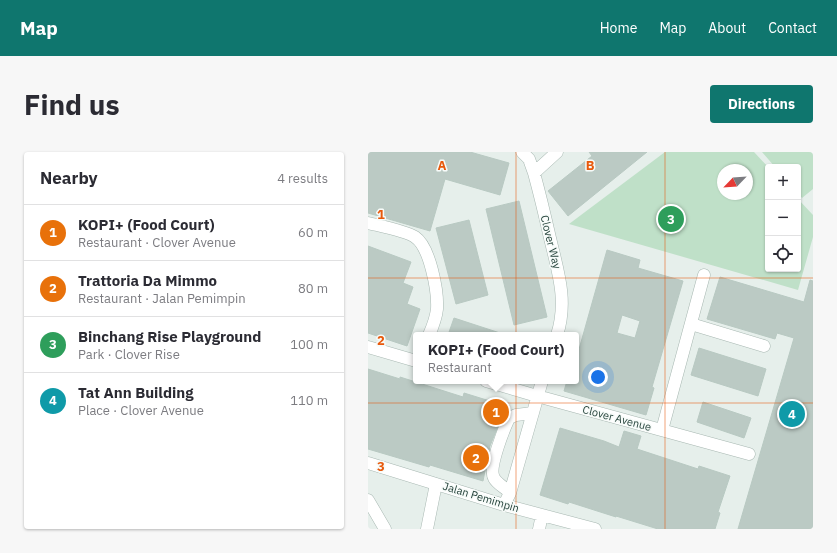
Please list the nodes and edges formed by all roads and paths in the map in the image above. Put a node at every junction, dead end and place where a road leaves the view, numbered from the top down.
1 (522, 152) edge
2 (557, 152) edge
3 (534, 172) junction
4 (368, 223) edge
5 (704, 276) dead end
6 (691, 324) junction
7 (430, 332) edge
8 (558, 332) edge
9 (764, 346) dead end
10 (368, 347) edge
11 (413, 360) edge
12 (496, 384) edge
13 (541, 384) edge
14 (537, 396) junction
15 (532, 413) junction
16 (662, 430) junction
17 (748, 454) dead end
18 (368, 463) edge
19 (436, 484) junction
20 (510, 493) junction
21 (368, 500) edge
22 (504, 505) junction
23 (542, 515) junction
24 (384, 529) edge
25 (427, 529) edge
26 (540, 529) edge
27 (595, 529) edge

1 - 3 street, Clover Way
2 - 3 street
3 - 8 street, Clover Way
4 - 7 street
5 - 6 street
6 - 9 street
6 - 16 street
10 - 11 street
12 - 14 street, Clover Avenue
13 - 14 street
14 - 15 street
14 - 16 street, Clover Avenue
15 - 20 street
15 - 20 street
16 - 17 street, Clover Avenue
18 - 19 street, Jalan Pemimpin
19 - 22 street, Jalan Pemimpin
19 - 25 street
20 - 22 street
21 - 24 street
22 - 23 street, Jalan Pemimpin
23 - 26 street
23 - 27 street, Jalan Pemimpin

